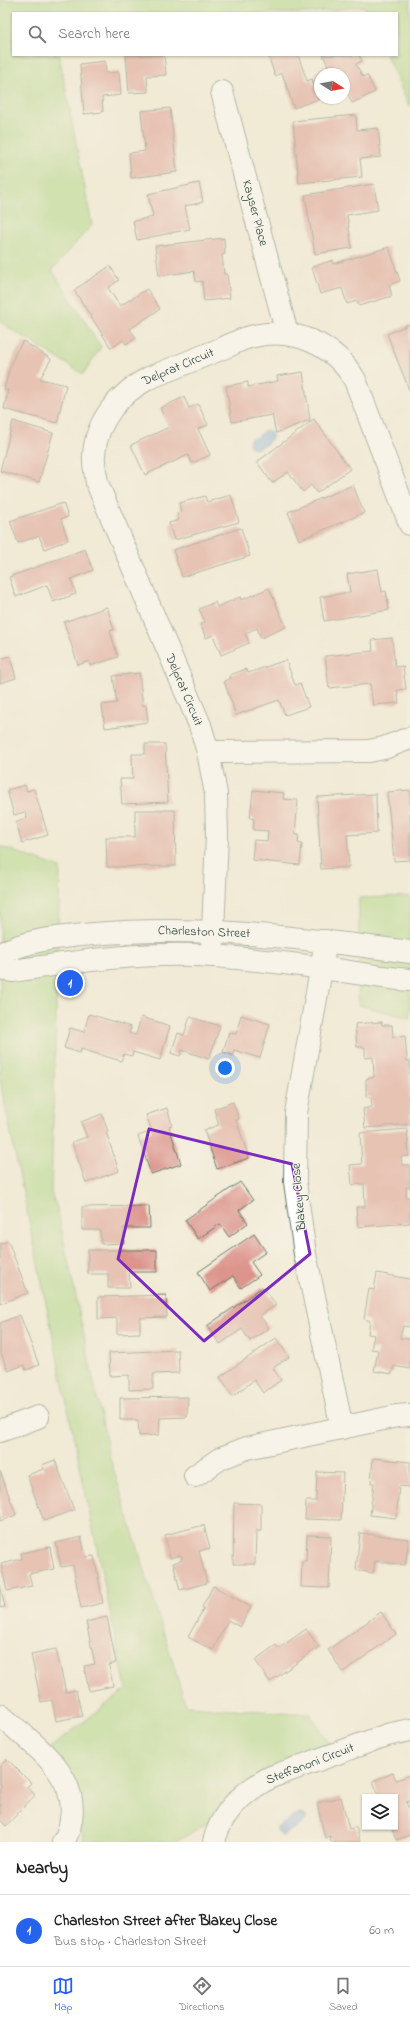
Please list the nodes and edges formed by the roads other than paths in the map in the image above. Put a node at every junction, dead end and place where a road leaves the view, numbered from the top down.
1 (222, 92) dead end
2 (287, 333) junction
3 (410, 524) edge
4 (410, 738) edge
5 (208, 752) junction
6 (213, 930) junction
7 (326, 941) junction
8 (410, 952) edge
9 (0, 954) edge
10 (212, 956) junction
11 (0, 968) edge
12 (321, 968) junction
13 (410, 980) edge
14 (410, 1415) edge
15 (38, 1417) dead end
16 (342, 1428) junction
17 (0, 1431) edge
18 (195, 1476) dead end
19 (0, 1715) edge
20 (410, 1730) edge
21 (63, 1842) edge
22 (214, 1842) edge

1 - 2 street, Kayser Place
2 - 3 street, Delprat Circuit
2 - 5 street, Delprat Circuit
4 - 5 street
5 - 6 street, Delprat Circuit
6 - 7 street, Charleston Street
6 - 9 street, Charleston Street
6 - 10 street, Delprat Circuit
7 - 8 street, Charleston Street
7 - 12 street, Blakey Close
10 - 11 street, Charleston Street
10 - 12 street, Charleston Street
12 - 13 street, Charleston Street
12 - 16 street, Blakey Close
14 - 16 street
15 - 17 street
16 - 18 street
19 - 21 street
20 - 22 street, Steffanoni Circuit

